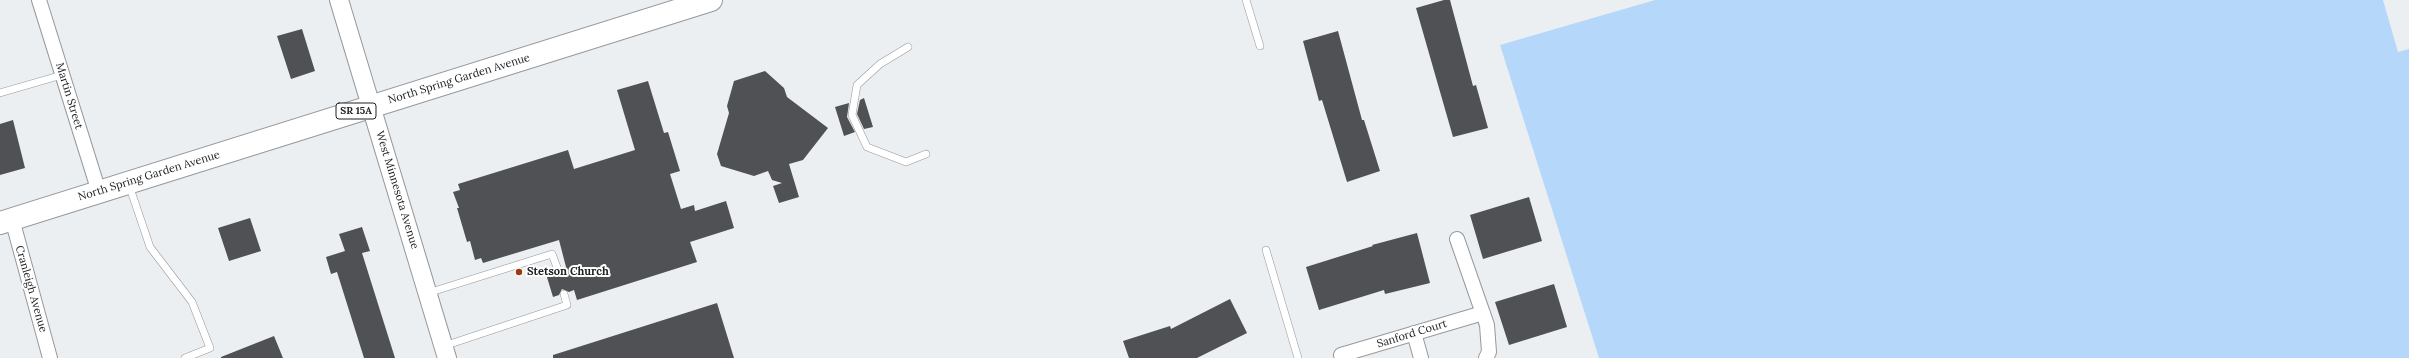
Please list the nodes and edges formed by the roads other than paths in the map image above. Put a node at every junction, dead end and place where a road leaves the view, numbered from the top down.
1 (39, 0) edge
2 (339, 0) edge
3 (711, 0) edge
4 (1246, 0) edge
5 (1260, 46) dead end
6 (908, 47) dead end
7 (62, 75) junction
8 (0, 93) edge
9 (372, 106) junction
10 (926, 154) dead end
11 (128, 183) junction
12 (99, 192) junction
13 (6, 221) edge
14 (1457, 239) dead end
15 (1266, 250) dead end
16 (558, 270) dead end
17 (428, 293) junction
18 (564, 294) dead end
19 (1483, 312) junction
20 (1414, 333) junction
21 (446, 352) edge
22 (1341, 355) dead end
23 (50, 358) edge
24 (185, 358) edge
25 (1298, 358) edge
26 (1420, 358) edge
27 (1486, 358) edge

1 - 7 street, Martin Street
2 - 9 street, West Minnesota Avenue
3 - 9 highway, North Spring Garden Avenue / SR 15A
4 - 5 lane
6 - 10 lane
7 - 8 lane
7 - 12 street, Martin Street
9 - 11 highway, North Spring Garden Avenue / SR 15A
9 - 17 street, West Minnesota Avenue
11 - 12 highway, North Spring Garden Avenue / SR 15A
11 - 24 lane
12 - 13 highway, North Spring Garden Avenue / SR 15A
13 - 23 street, Cranleigh Avenue
14 - 19 street
15 - 25 lane
16 - 17 lane
17 - 21 street, West Minnesota Avenue
18 - 21 lane
19 - 20 street, Sanford Court
19 - 27 street
20 - 22 street, Sanford Court
20 - 26 street

